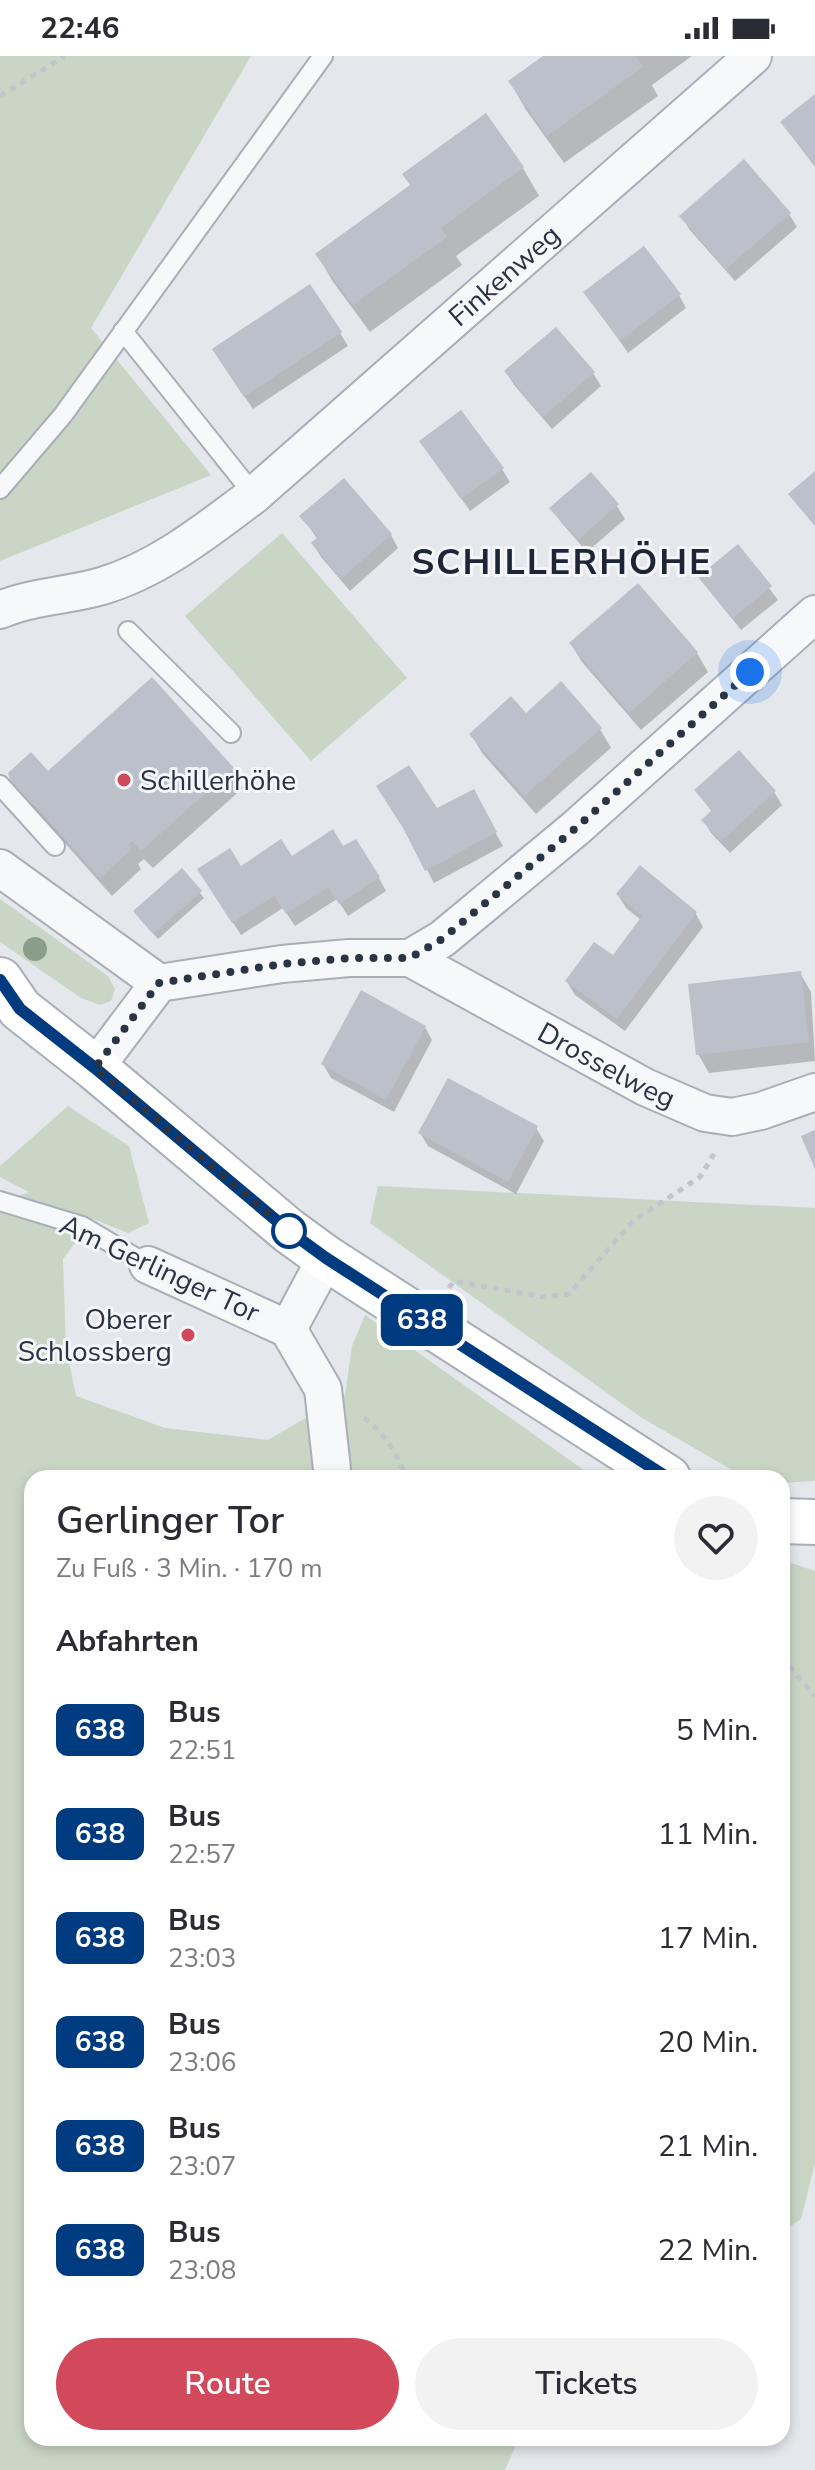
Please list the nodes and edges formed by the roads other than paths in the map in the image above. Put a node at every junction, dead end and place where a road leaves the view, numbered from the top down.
1 (323, 56) edge
2 (753, 56) edge
3 (123, 331) junction
4 (0, 489) edge
5 (254, 495) junction
6 (0, 610) edge
7 (815, 614) edge
8 (128, 631) dead end
9 (231, 733) dead end
10 (0, 785) edge
11 (55, 846) dead end
12 (0, 868) edge
13 (410, 958) junction
14 (159, 983) junction
15 (7, 998) edge
16 (95, 1068) junction
17 (815, 1092) edge
18 (0, 1201) edge
19 (326, 1258) junction
20 (148, 1265) joint
21 (288, 1329) junction
22 (332, 1470) edge
23 (656, 1470) edge
24 (790, 1521) edge
25 (815, 1522) edge

1 - 3 lane
2 - 5 street, Finkenweg
3 - 4 lane
3 - 5 lane
5 - 6 street, Finkenweg
7 - 13 street
8 - 9 lane
10 - 11 lane
12 - 14 street
13 - 14 street
13 - 17 street, Drosselweg
14 - 16 street
15 - 16 main road
16 - 19 main road
18 - 20 lane, Am Gerlinger Tor
19 - 21 street, Am Gerlinger Tor
19 - 23 main road
20 - 21 street, Am Gerlinger Tor
21 - 22 street
24 - 25 main road

